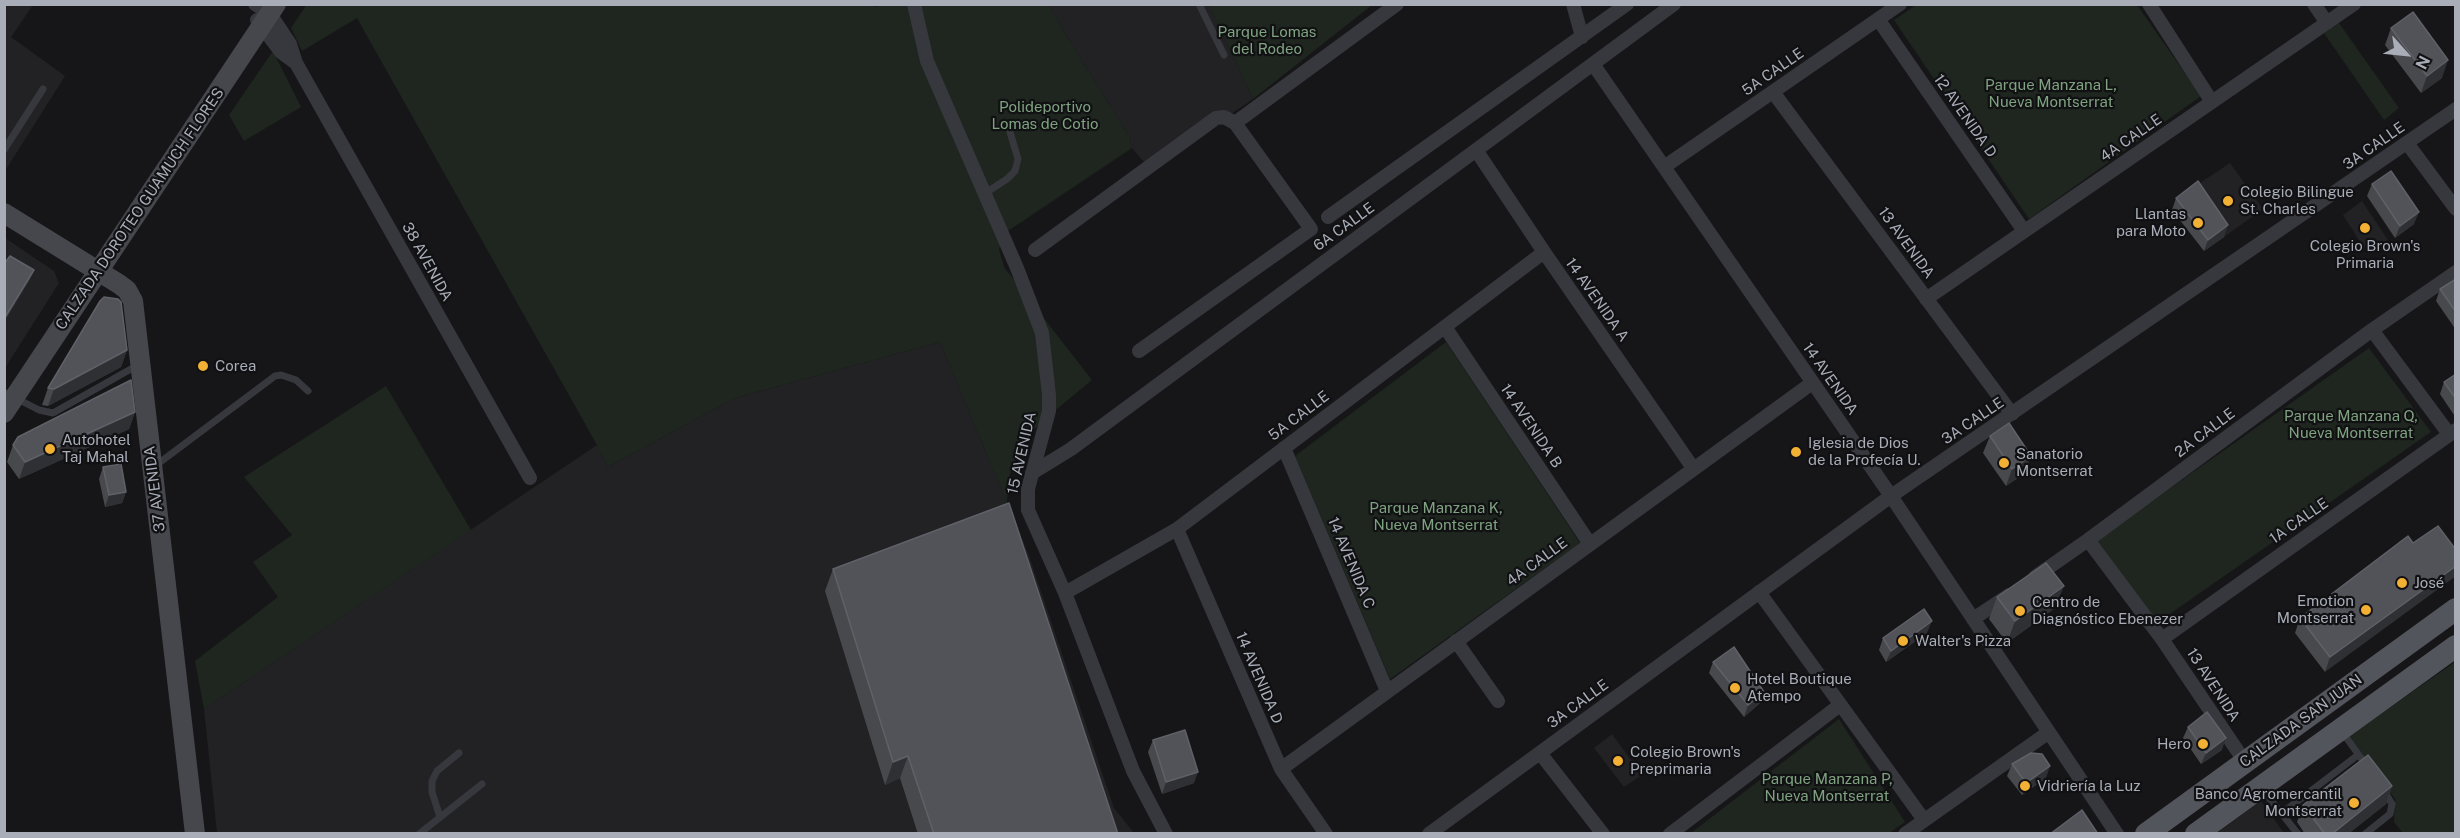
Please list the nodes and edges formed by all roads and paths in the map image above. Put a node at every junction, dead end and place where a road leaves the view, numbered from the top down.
1 (250, 4) edge
2 (914, 4) edge
3 (1199, 4) edge
4 (1397, 4) edge
5 (1573, 4) edge
6 (1627, 4) edge
7 (1674, 4) edge
8 (1900, 4) edge
9 (2149, 4) edge
10 (2314, 4) edge
11 (2354, 4) edge
12 (266, 13) edge
13 (1878, 20) junction
14 (2327, 23) junction
15 (1582, 37) junction
16 (1224, 55) dead end
17 (1593, 64) junction
18 (43, 88) dead end
19 (1773, 92) junction
20 (2212, 102) junction
21 (2456, 109) edge
22 (1235, 123) junction
23 (1010, 132) dead end
24 (2407, 143) junction
25 (4, 150) edge
26 (1476, 150) junction
27 (1664, 167) junction
28 (984, 194) junction
29 (2456, 209) edge
30 (4, 213) edge
31 (1328, 217) dead end
32 (2024, 231) junction
33 (1035, 250) dead end
34 (1544, 252) junction
35 (98, 272) junction
36 (2456, 272) edge
37 (1926, 299) junction
38 (1444, 327) junction
39 (2372, 330) junction
40 (1139, 351) dead end
41 (141, 364) junction
42 (1812, 383) junction
43 (308, 391) dead end
44 (8, 401) edge
45 (2012, 414) junction
46 (2452, 432) edge
47 (1284, 448) junction
48 (153, 467) junction
49 (1693, 468) junction
50 (1032, 473) junction
51 (530, 478) dead end
52 (1891, 496) junction
53 (1177, 529) junction
54 (2088, 540) junction
55 (1590, 544) junction
56 (1759, 592) junction
57 (1065, 593) junction
58 (2456, 609) edge
59 (1973, 619) junction
60 (2162, 639) junction
61 (1456, 641) junction
62 (2456, 646) edge
63 (1387, 692) junction
64 (1498, 701) dead end
65 (1840, 705) junction
66 (2340, 729) junction
67 (2049, 732) junction
68 (459, 753) dead end
69 (1540, 753) junction
70 (2358, 755) junction
71 (2245, 762) junction
72 (1281, 769) junction
73 (2371, 772) edge
74 (2377, 780) edge
75 (482, 784) dead end
76 (2261, 786) junction
77 (2282, 813) junction
78 (440, 817) junction
79 (1924, 820) junction
80 (195, 834) edge
81 (419, 834) edge
82 (1166, 834) edge
83 (1326, 834) edge
84 (1429, 834) edge
85 (1603, 834) edge
86 (1670, 834) edge
87 (1905, 834) edge
88 (2117, 834) edge
89 (2146, 834) edge
90 (2196, 834) edge
91 (2298, 834) edge
92 (2364, 834) edge

1 - 12 street, 38 AVENIDA
2 - 28 street, 15 AVENIDA
3 - 16 lane
4 - 22 street
5 - 15 street
6 - 15 street, 6A CALLE
7 - 17 street, 6A CALLE
8 - 13 street, 5A CALLE
9 - 20 street
10 - 14 street
11 - 14 street, 4A CALLE
12 - 35 street, CALZADA DOROTEO GUAMUCH FLORES
12 - 51 street, 38 AVENIDA
13 - 19 street, 5A CALLE
13 - 32 street, 12 AVENIDA D
14 - 20 street, 4A CALLE
15 - 31 street, 6A CALLE
17 - 26 street, 6A CALLE
17 - 27 street, 14 AVENIDA
18 - 25 lane
19 - 27 street, 5A CALLE
19 - 37 street, 13 AVENIDA
20 - 32 street, 4A CALLE
21 - 24 street, 3A CALLE
22 - 33 street
22 - 40 street, 6A CALLE
23 - 28 lane
24 - 29 street
24 - 45 street, 3A CALLE
26 - 34 street, 14 AVENIDA A
26 - 50 street, 6A CALLE
27 - 42 street, 14 AVENIDA
28 - 50 street, 15 AVENIDA
30 - 35 street, 37 AVENIDA
32 - 37 street, 4A CALLE
34 - 38 street, 5A CALLE
34 - 49 street, 14 AVENIDA A
35 - 41 street, 37 AVENIDA
35 - 44 street, CALZADA DOROTEO GUAMUCH FLORES
36 - 39 street, 2A CALLE
37 - 45 street, 13 AVENIDA
38 - 47 street, 5A CALLE
38 - 55 street, 14 AVENIDA B
39 - 46 street
39 - 54 street, 2A CALLE
41 - 44 lane
41 - 48 street, 37 AVENIDA
42 - 49 street, 4A CALLE
42 - 52 street, 14 AVENIDA
43 - 48 lane
45 - 52 street, 3A CALLE
46 - 60 street, 1A CALLE
47 - 53 street, 5A CALLE
47 - 63 street, 14 AVENIDA C
48 - 80 street, 37 AVENIDA
49 - 55 street, 4A CALLE
50 - 57 street, 15 AVENIDA
52 - 56 street, 3A CALLE
52 - 59 street, 14 AVENIDA
53 - 57 street, 5A CALLE
53 - 72 street, 14 AVENIDA D
54 - 59 street, 2A CALLE
54 - 60 street, 13 AVENIDA
55 - 61 street, 4A CALLE
56 - 65 street
56 - 69 street, 3A CALLE
57 - 82 street, 15 AVENIDA
58 - 71 main road, CALZADA SAN JUAN
59 - 67 street, 14 AVENIDA
60 - 71 street, 13 AVENIDA
61 - 63 street, 4A CALLE
61 - 64 street
62 - 66 main road, CALZADA SAN JUAN
63 - 72 street, 4A CALLE
65 - 79 street
65 - 86 street
66 - 70 lane
66 - 76 main road, CALZADA SAN JUAN
67 - 79 street
67 - 88 street, 14 AVENIDA
68 - 78 lane
69 - 84 street, 3A CALLE
69 - 85 street
70 - 73 lane
70 - 77 lane
71 - 89 main road, CALZADA SAN JUAN
72 - 83 street, 14 AVENIDA D
74 - 92 lane
75 - 78 lane
76 - 77 lane
76 - 90 main road, CALZADA SAN JUAN
77 - 91 lane
78 - 81 lane
79 - 87 street

